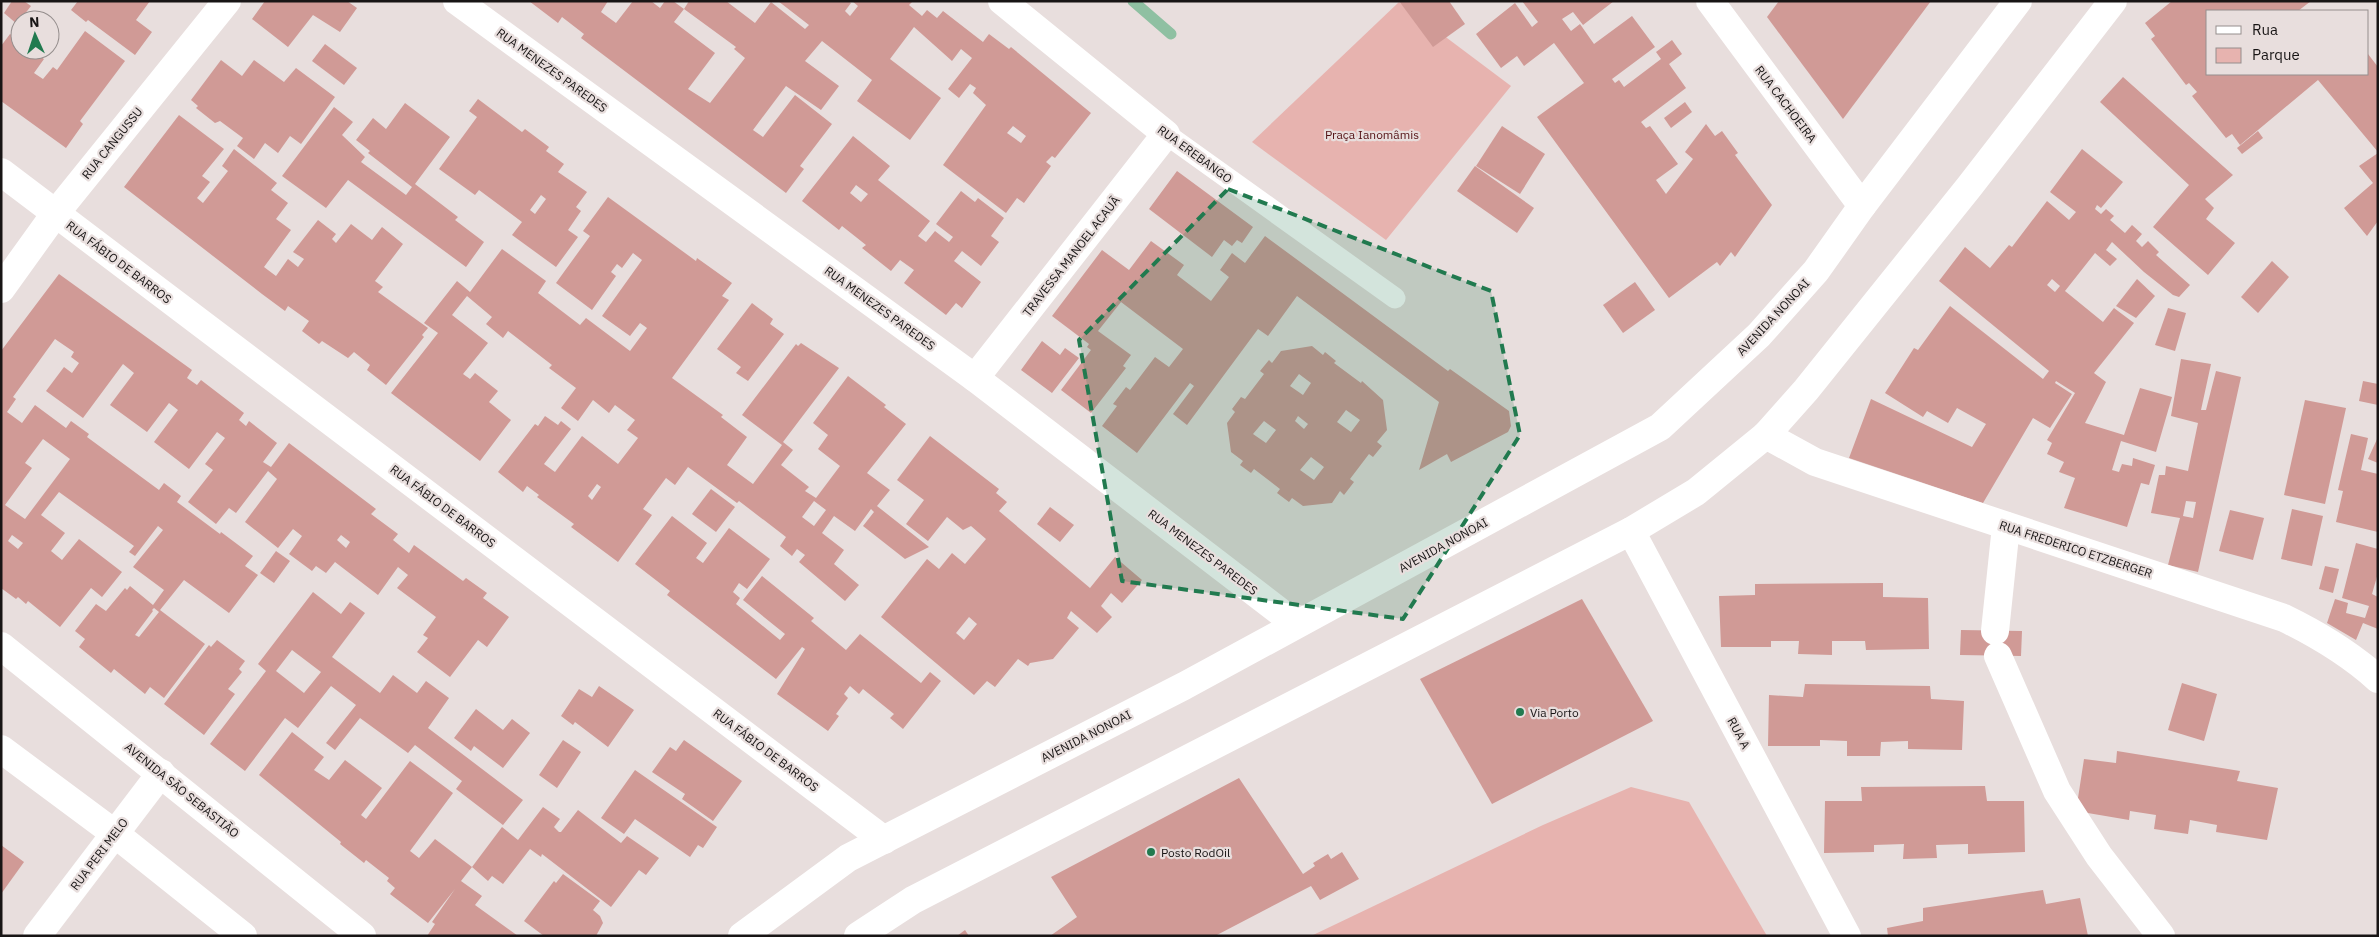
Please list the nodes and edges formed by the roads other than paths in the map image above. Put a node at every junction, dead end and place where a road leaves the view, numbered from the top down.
1 (227, 1) edge
2 (457, 1) edge
3 (1002, 1) edge
4 (1710, 1) edge
5 (2018, 1) edge
6 (2113, 1) edge
7 (1166, 134) junction
8 (1, 172) edge
9 (1862, 206) junction
10 (55, 214) junction
11 (1, 289) edge
12 (1395, 298) dead end
13 (976, 378) junction
14 (1766, 435) junction
15 (2006, 526) junction
16 (1631, 531) junction
17 (1296, 624) junction
18 (1, 646) edge
19 (2378, 679) edge
20 (1, 749) edge
21 (161, 773) junction
22 (114, 833) junction
23 (884, 840) junction
24 (37, 936) edge
25 (243, 936) edge
26 (362, 936) edge
27 (742, 936) edge
28 (858, 936) edge
29 (1847, 936) edge
30 (2161, 936) edge

1 - 10 street, RUA CANGUSSU
2 - 13 street, RUA MENEZES PAREDES
3 - 7 street, RUA EREBANGO
4 - 9 street, RUA CACHOEIRA
5 - 9 street, AVENIDA NONOAI
6 - 14 street
7 - 12 lane, RUA EREBANGO
7 - 13 street, TRAVESSA MANOEL ACAUÃ
8 - 10 street, RUA FÁBIO DE BARROS
9 - 17 street, AVENIDA NONOAI
10 - 11 street, RUA CANGUSSU
10 - 23 street, RUA FÁBIO DE BARROS
13 - 17 street, RUA MENEZES PAREDES
14 - 15 street, RUA FREDERICO ETZBERGER
14 - 16 street
15 - 19 street, RUA FREDERICO ETZBERGER
15 - 30 street
16 - 28 street
16 - 29 street, RUA A
17 - 23 street, AVENIDA NONOAI
18 - 21 street, AVENIDA SÃO SEBASTIÃO
20 - 22 street
21 - 22 street, RUA PERI MELO
21 - 26 street, AVENIDA SÃO SEBASTIÃO
22 - 24 street, RUA PERI MELO
22 - 25 street
23 - 27 street, AVENIDA NONOAI

